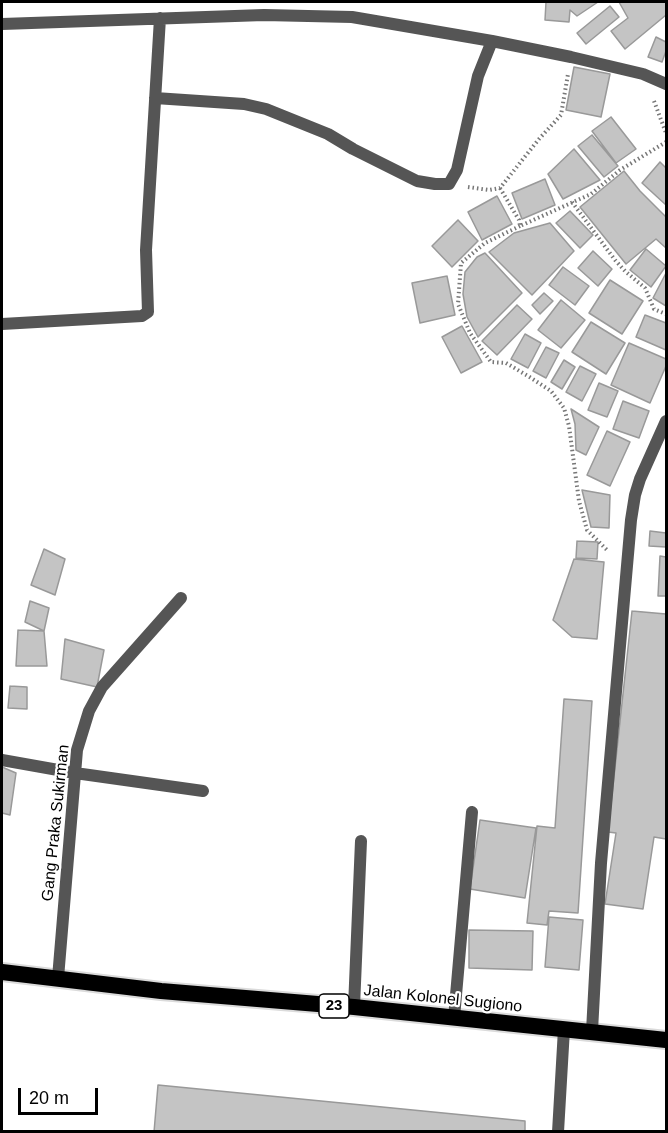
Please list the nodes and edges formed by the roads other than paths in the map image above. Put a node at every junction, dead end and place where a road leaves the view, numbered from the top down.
1 (264, 2) edge
2 (264, 15) junction
3 (160, 18) junction
4 (2, 24) edge
5 (492, 41) junction
6 (666, 84) edge
7 (155, 98) junction
8 (2, 324) edge
9 (666, 421) edge
10 (181, 598) dead end
11 (2, 760) edge
12 (75, 773) junction
13 (203, 791) dead end
14 (472, 812) dead end
15 (361, 841) dead end
16 (2, 972) edge
17 (58, 978) junction
18 (354, 1007) junction
19 (454, 1018) junction
20 (564, 1029) junction
21 (592, 1031) junction
22 (666, 1040) edge
23 (558, 1131) edge

1 - 2 street
2 - 3 street
2 - 5 street
3 - 4 street
3 - 7 street
5 - 6 street
5 - 7 street
7 - 8 street
9 - 21 street
10 - 12 street, Gang Praka Sukirman
11 - 12 street
12 - 13 street
12 - 17 street, Gang Praka Sukirman
14 - 19 street
15 - 18 street
16 - 17 highway, Jalan Kolonel Sugiono / 23
17 - 18 highway, Jalan Kolonel Sugiono / 23
18 - 19 highway, Jalan Kolonel Sugiono / 23
19 - 20 highway, Jalan Kolonel Sugiono / 23
20 - 21 highway, Jalan Kolonel Sugiono / 23
20 - 23 street
21 - 22 highway, Jalan Kolonel Sugiono / 23

